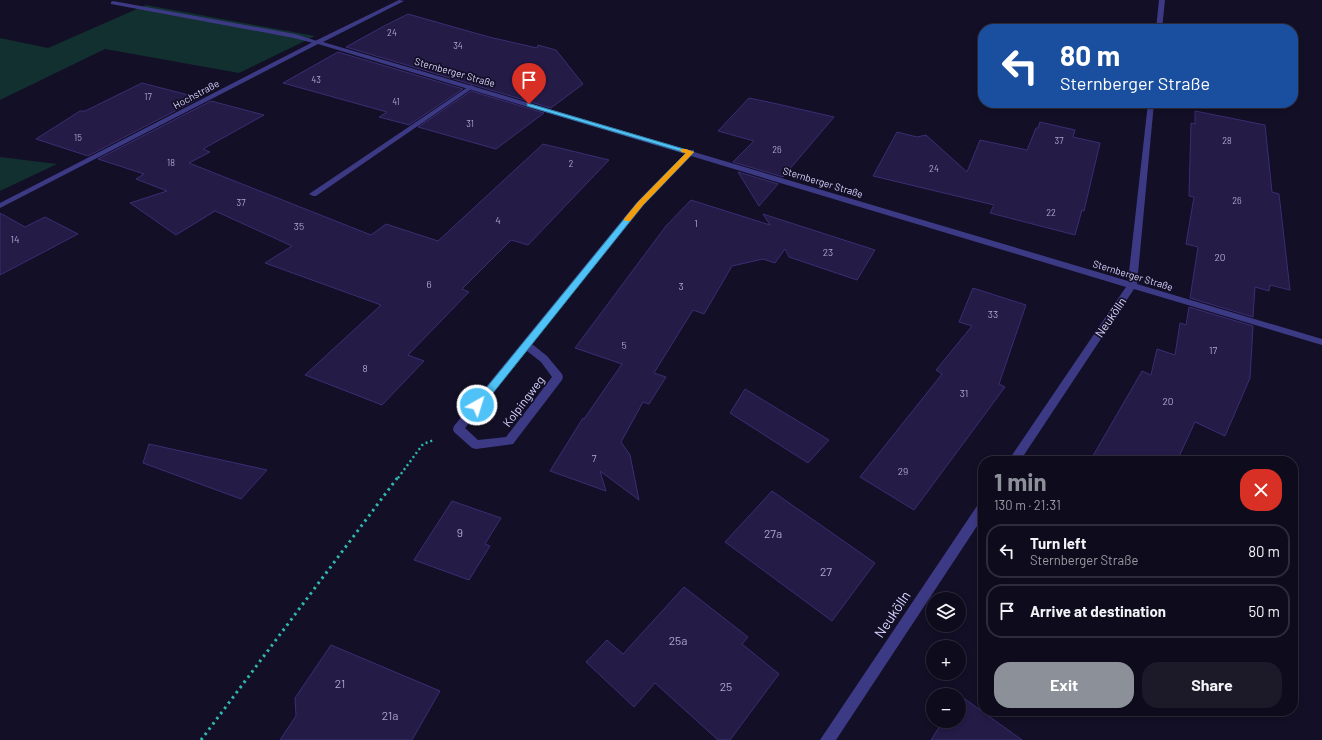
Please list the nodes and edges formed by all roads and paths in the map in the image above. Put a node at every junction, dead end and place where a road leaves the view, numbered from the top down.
1 (1162, 0) edge
2 (401, 1) edge
3 (113, 3) dead end
4 (1159, 24) edge
5 (317, 42) junction
6 (471, 87) junction
7 (1150, 108) edge
8 (691, 152) junction
9 (313, 194) dead end
10 (0, 206) edge
11 (1132, 285) junction
12 (1322, 342) edge
13 (526, 345) junction
14 (458, 429) junction
15 (1017, 456) edge
16 (978, 514) edge
17 (201, 740) edge
18 (827, 740) edge

1 - 4 street
2 - 5 street, Hochstraße
3 - 5 street, Sternberger Straße
5 - 6 street, Sternberger Straße
5 - 10 street, Hochstraße
6 - 8 street, Sternberger Straße
6 - 9 street
7 - 11 street, Neukölln
8 - 11 street, Sternberger Straße
8 - 13 street
11 - 12 street, Sternberger Straße
11 - 15 street, Neukölln
13 - 14 street
13 - 14 street, Kolpingweg
14 - 17 path
16 - 18 street, Neukölln

